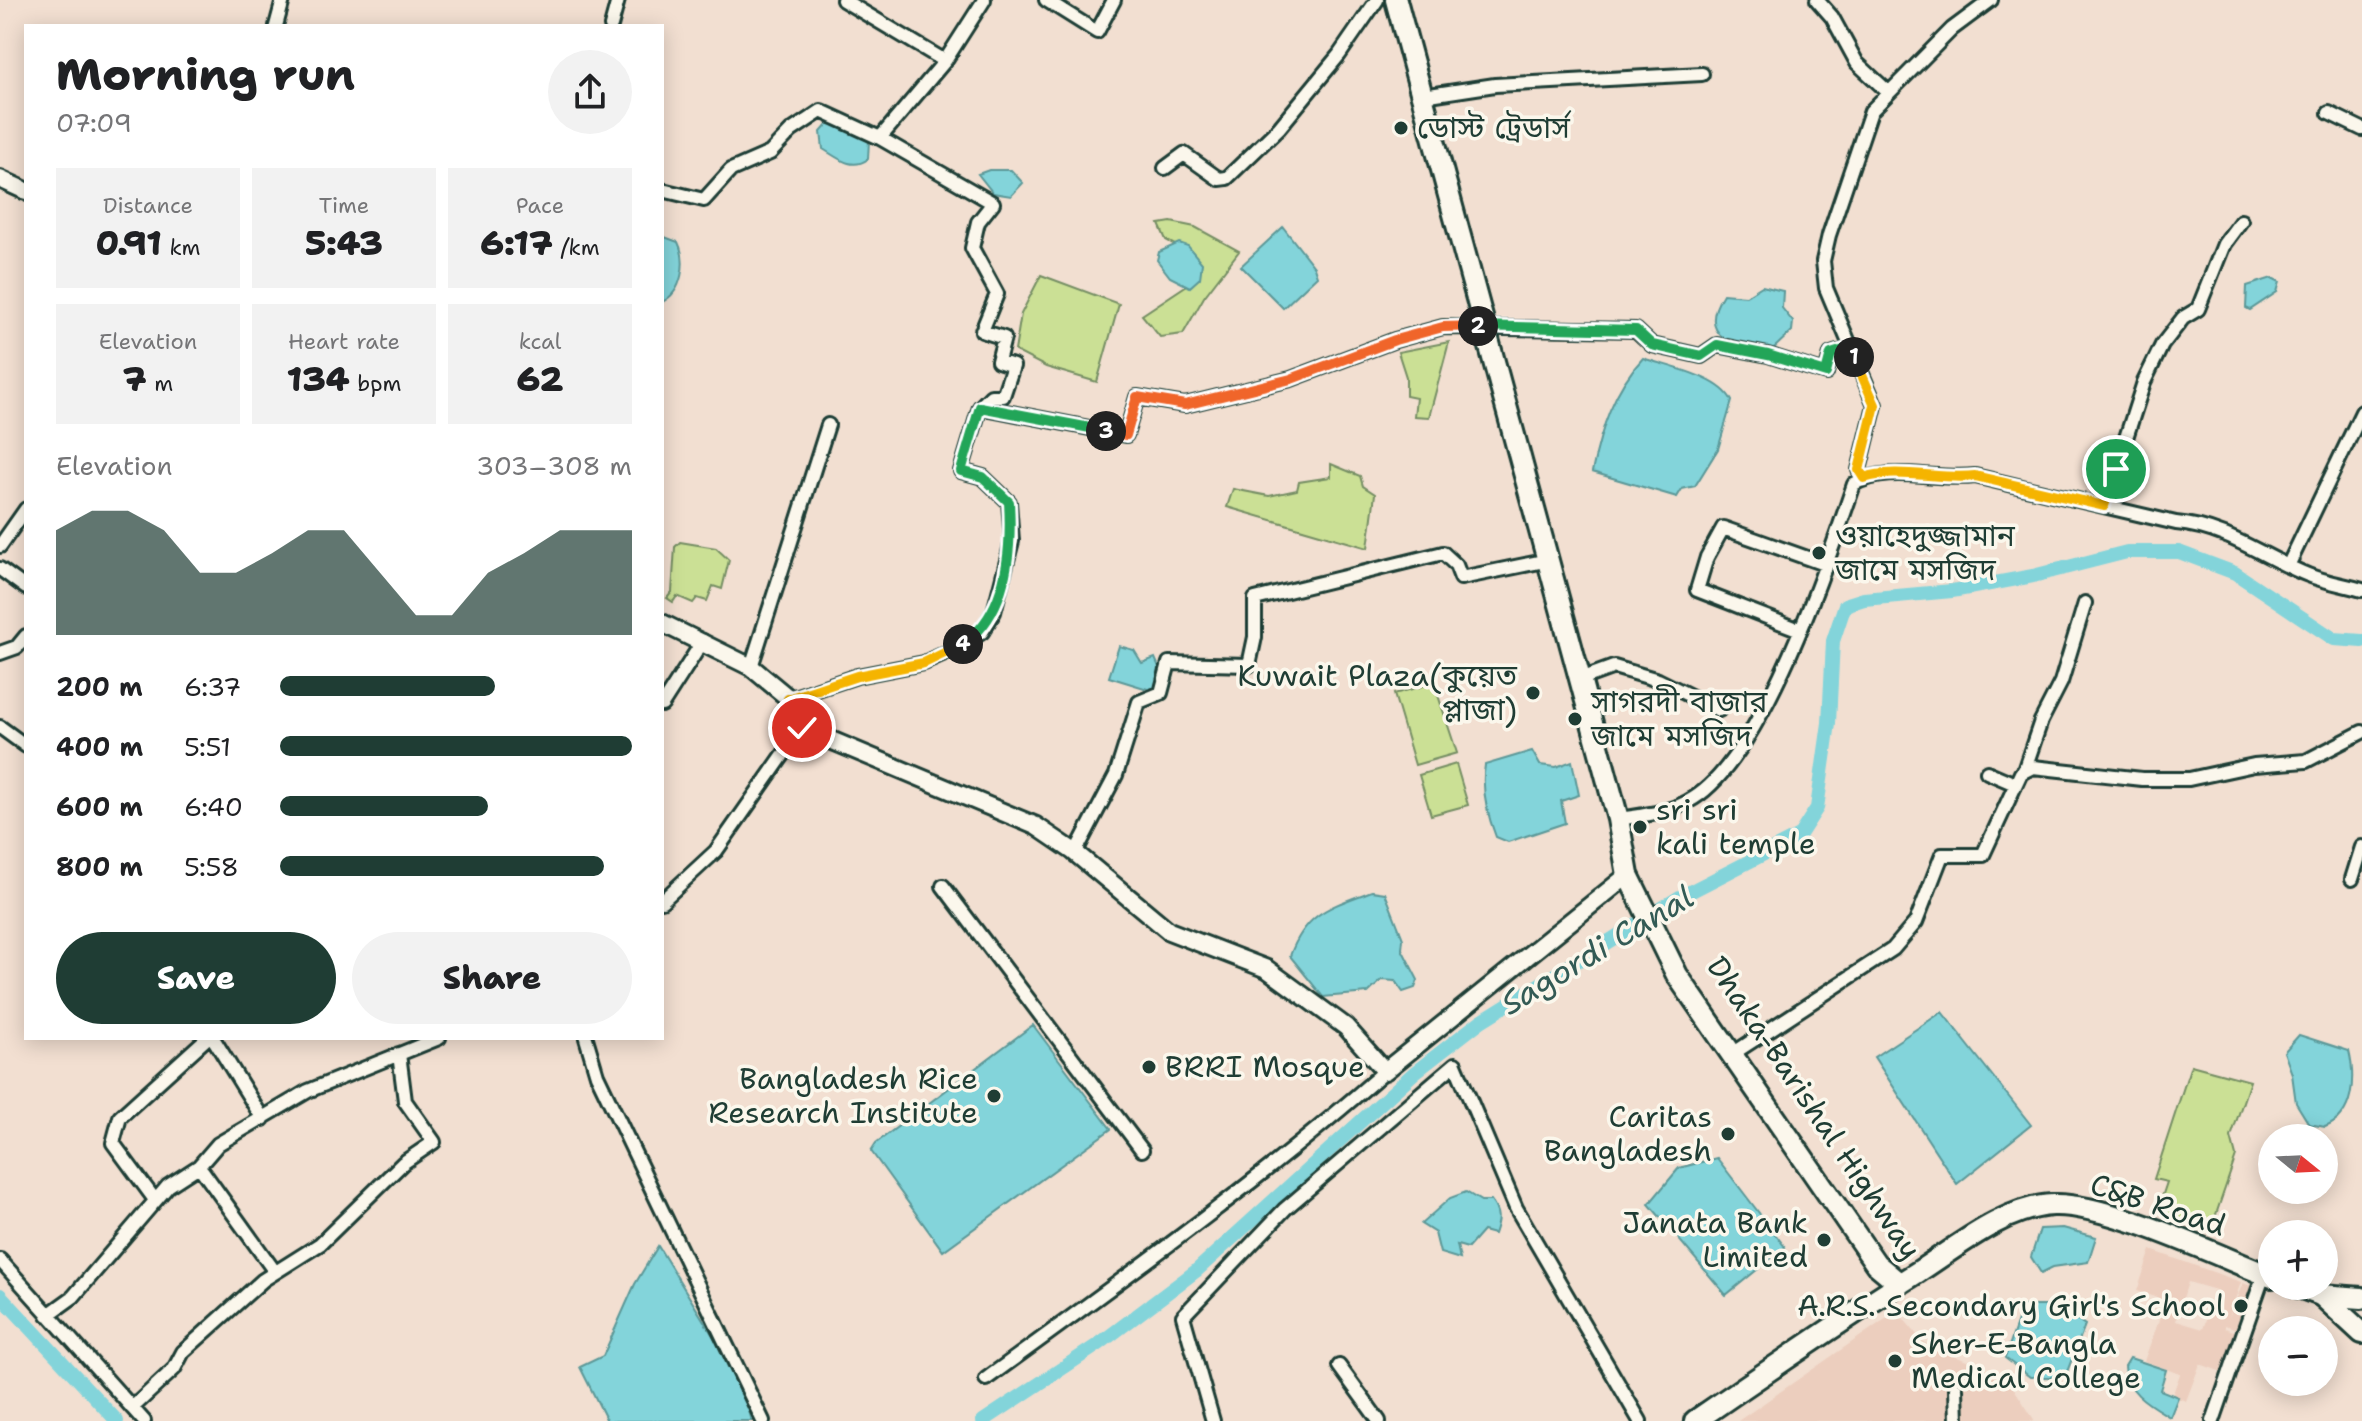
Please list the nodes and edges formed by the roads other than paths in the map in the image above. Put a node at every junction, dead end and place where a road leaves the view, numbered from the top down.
1 (283, 0) edge
2 (618, 0) edge
3 (843, 0) edge
4 (984, 0) edge
5 (1046, 0) edge
6 (1114, 0) edge
7 (1377, 0) edge
8 (1396, 0) edge
9 (1817, 0) edge
10 (1991, 0) edge
11 (277, 24) edge
12 (612, 24) edge
13 (945, 61) junction
14 (1702, 74) dead end
15 (1887, 91) junction
16 (1423, 96) junction
17 (2329, 113) dead end
18 (2362, 129) edge
19 (880, 138) junction
20 (1165, 168) dead end
21 (0, 179) edge
22 (24, 190) edge
23 (664, 190) edge
24 (2241, 221) dead end
25 (1486, 325) junction
26 (1850, 348) junction
27 (980, 407) junction
28 (2362, 412) edge
29 (828, 425) dead end
30 (1864, 478) junction
31 (2104, 506) junction
32 (24, 512) edge
33 (0, 546) edge
34 (1549, 560) junction
35 (1827, 565) junction
36 (2288, 566) junction
37 (0, 569) edge
38 (24, 587) edge
39 (2362, 590) edge
40 (2085, 603) dead end
41 (664, 624) edge
42 (1800, 630) junction
43 (24, 638) edge
44 (703, 641) junction
45 (0, 653) edge
46 (751, 667) junction
47 (1581, 679) junction
48 (788, 699) junction
49 (664, 702) edge
50 (1719, 710) dead end
51 (0, 727) edge
52 (802, 728) junction
53 (2362, 732) edge
54 (24, 745) edge
55 (2024, 771) junction
56 (1987, 772) dead end
57 (2015, 784) junction
58 (1618, 819) junction
59 (2362, 847) edge
60 (1075, 853) junction
61 (1628, 875) junction
62 (2352, 879) dead end
63 (943, 886) dead end
64 (664, 899) edge
65 (1673, 961) junction
66 (208, 1040) edge
67 (211, 1040) edge
68 (434, 1040) edge
69 (587, 1040) edge
70 (1740, 1049) junction
71 (399, 1054) junction
72 (1385, 1071) junction
73 (263, 1119) junction
74 (1142, 1150) dead end
75 (199, 1166) junction
76 (155, 1200) junction
77 (0, 1260) edge
78 (2258, 1271) edge
79 (275, 1272) junction
80 (1900, 1284) junction
81 (2338, 1296) edge
82 (2362, 1298) edge
83 (2259, 1300) edge
84 (2326, 1300) edge
85 (48, 1315) junction
86 (2362, 1333) edge
87 (1339, 1366) dead end
88 (986, 1379) dead end
89 (1956, 1388) dead end
90 (132, 1408) junction
91 (144, 1421) edge
92 (763, 1421) edge
93 (1213, 1421) edge
94 (1379, 1421) edge
95 (1640, 1421) edge
96 (1695, 1421) edge
97 (1717, 1421) edge
98 (1957, 1421) edge
99 (2213, 1421) edge

1 - 11 street
2 - 12 street
3 - 13 street
4 - 13 street
5 - 6 street
7 - 20 street
8 - 16 main road
9 - 15 street
10 - 15 street
13 - 19 street
14 - 16 street
15 - 26 street
16 - 25 main road
17 - 18 street
19 - 23 street
19 - 27 street
21 - 22 street
24 - 31 street
25 - 26 street
25 - 27 street
25 - 34 main road
26 - 30 street
27 - 48 street
28 - 36 street
29 - 46 street
30 - 31 street
30 - 35 street
31 - 36 street
32 - 33 street
34 - 47 main road
34 - 60 street
35 - 42 street
35 - 42 street
36 - 39 street
37 - 38 street
40 - 55 street
41 - 44 street
42 - 58 street
43 - 45 street
44 - 46 street
44 - 49 street
46 - 48 street
47 - 50 street
47 - 58 main road
48 - 52 street
51 - 54 street
52 - 60 street
52 - 64 street
53 - 55 street
55 - 57 street
56 - 57 street
57 - 70 street
58 - 61 main road
59 - 62 street
60 - 72 street
61 - 65 main road
61 - 72 street
63 - 74 street
65 - 70 main road, Dhaka-Barishal Highway
65 - 80 main road, Dhaka-Barishal Highway
66 - 76 street
67 - 73 street
68 - 71 street
69 - 92 street
70 - 80 main road, Dhaka-Barishal Highway
71 - 73 street
71 - 79 street
72 - 88 street
73 - 75 street
75 - 76 street
75 - 79 street
76 - 85 street
77 - 85 street
78 - 80 main road, C&B Road
79 - 90 street
80 - 96 main road
80 - 97 main road
81 - 82 main road
83 - 99 street
84 - 86 main road
85 - 90 street
87 - 94 street
89 - 98 street
90 - 91 street
93 - 95 street

